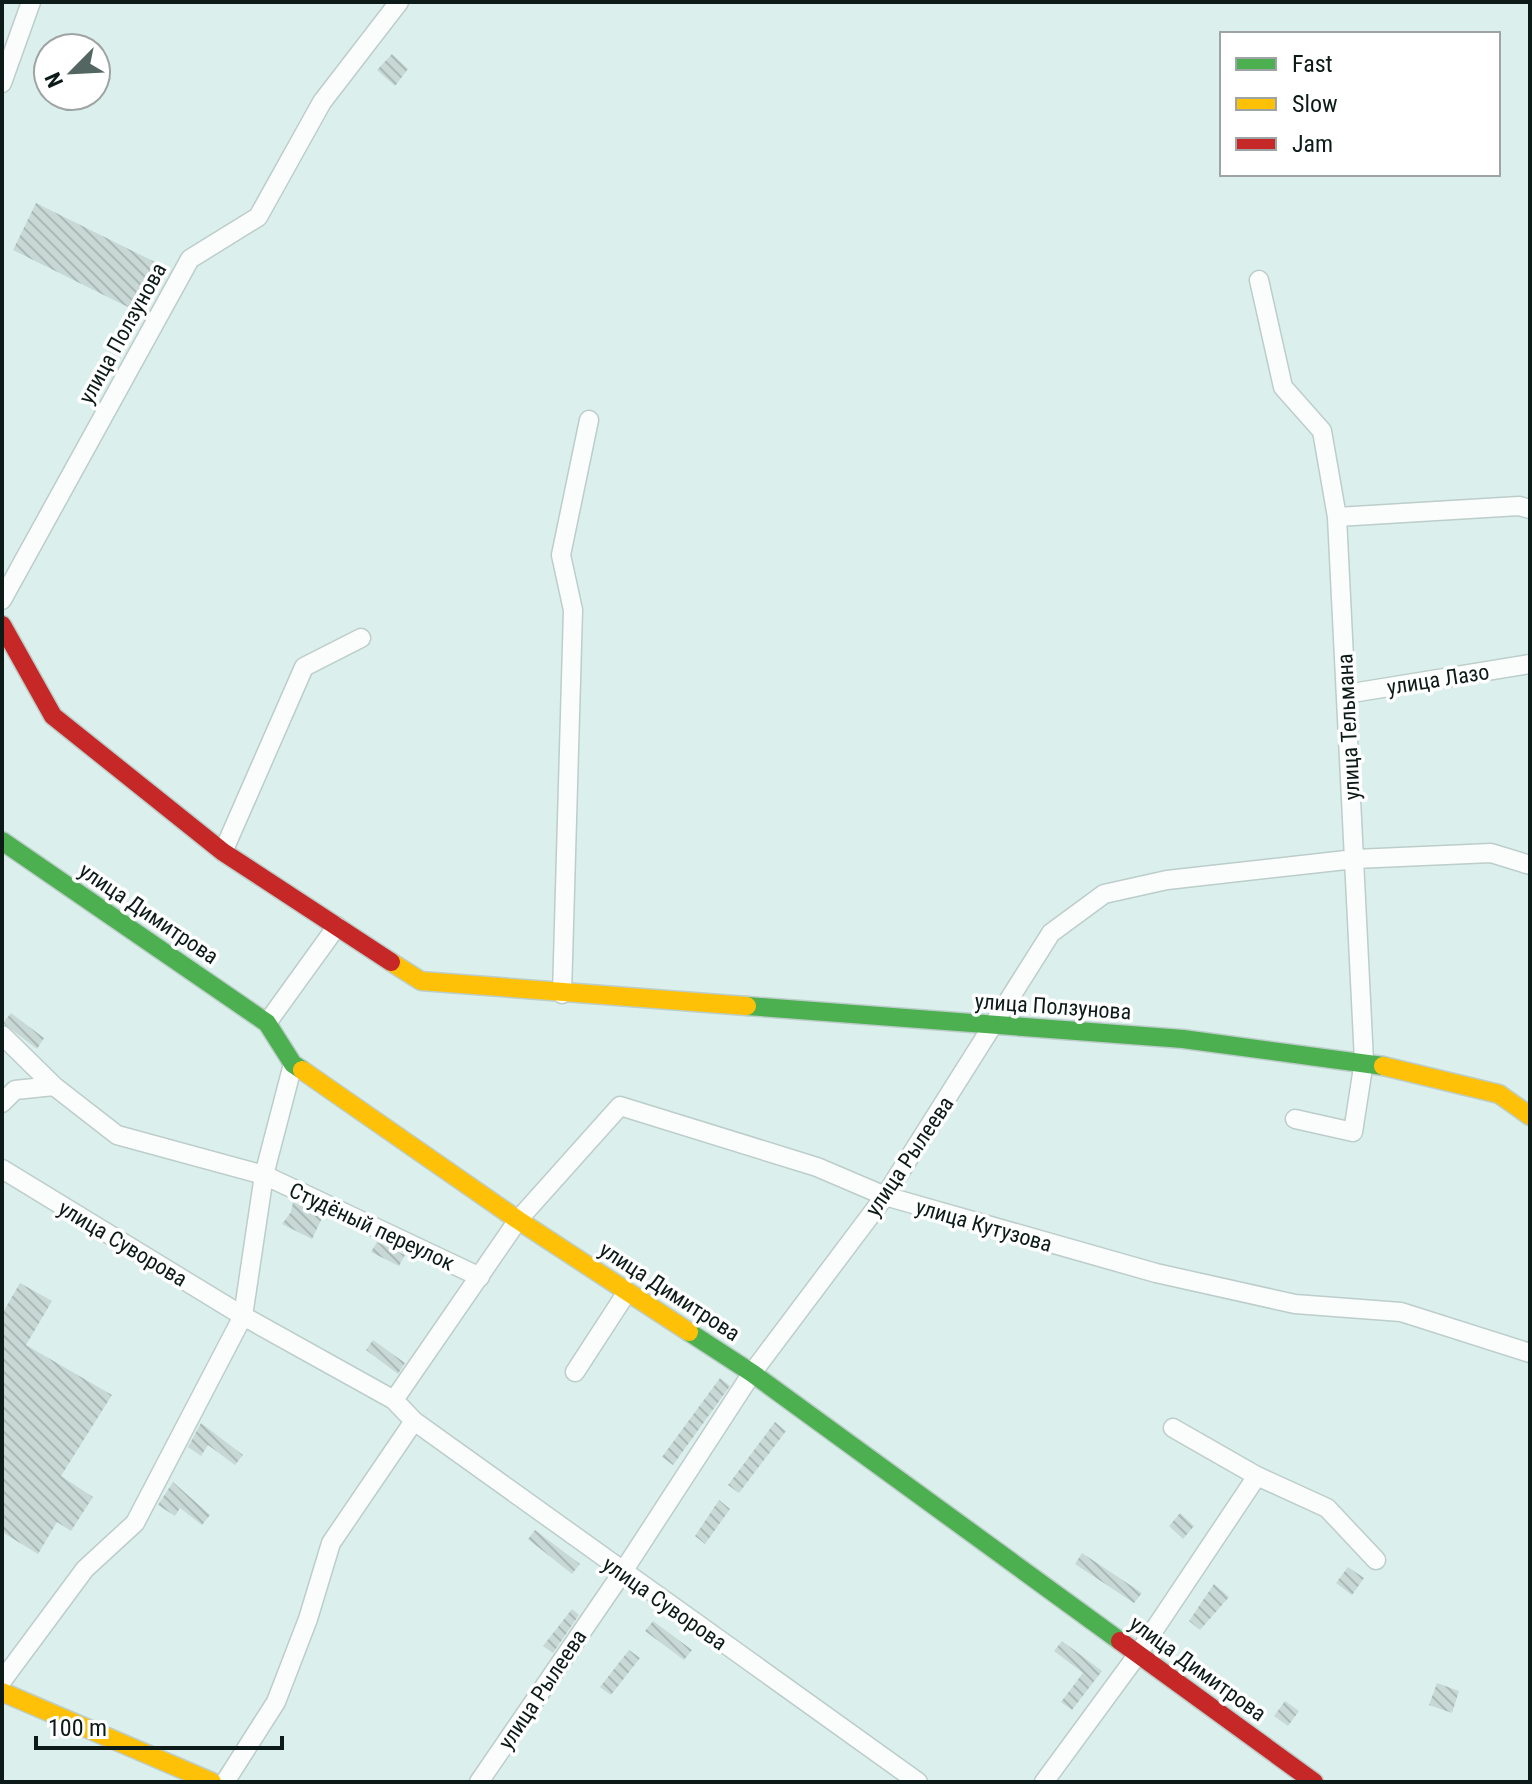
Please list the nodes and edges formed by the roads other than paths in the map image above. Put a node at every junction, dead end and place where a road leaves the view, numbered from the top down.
1 (31, 2) edge
2 (399, 2) edge
3 (2, 83) edge
4 (1259, 280) dead end
5 (589, 420) dead end
6 (1530, 509) edge
7 (1337, 517) junction
8 (2, 600) edge
9 (2, 625) edge
10 (361, 638) dead end
11 (1530, 664) edge
12 (1346, 694) junction
13 (2, 841) edge
14 (223, 852) junction
15 (1355, 859) junction
16 (1530, 865) edge
17 (337, 926) junction
18 (562, 994) junction
19 (267, 1023) junction
20 (994, 1027) junction
21 (2, 1035) edge
22 (1364, 1061) junction
23 (293, 1064) junction
24 (54, 1086) junction
25 (2, 1103) edge
26 (1530, 1116) edge
27 (1295, 1119) dead end
28 (6, 1171) edge
29 (264, 1175) junction
30 (885, 1196) junction
31 (518, 1220) junction
32 (480, 1277) junction
33 (627, 1292) junction
34 (243, 1316) junction
35 (1530, 1353) edge
36 (575, 1372) dead end
37 (752, 1373) junction
38 (394, 1400) junction
39 (414, 1421) junction
40 (1173, 1428) dead end
41 (1257, 1476) junction
42 (1376, 1560) dead end
43 (622, 1573) junction
44 (1138, 1654) junction
45 (2, 1681) edge
46 (2, 1692) edge
47 (212, 1782) edge
48 (225, 1782) edge
49 (479, 1782) edge
50 (918, 1782) edge
51 (1044, 1782) edge
52 (1314, 1782) edge

1 - 3 street
2 - 8 street, улица Ползунова
4 - 7 street, улица Тельмана
5 - 18 street
6 - 7 street
7 - 12 street, улица Тельмана
9 - 14 street, улица Ползунова
10 - 14 street
11 - 12 street, улица Лазо
12 - 15 street, улица Тельмана
13 - 19 street, улица Димитрова
14 - 17 street, улица Ползунова
15 - 16 street, улица Рылеева
15 - 20 street, улица Рылеева
15 - 22 street, улица Тельмана
17 - 18 street, улица Ползунова
17 - 19 street
18 - 20 street, улица Ползунова
19 - 23 street, улица Димитрова
20 - 22 street, улица Ползунова
20 - 30 street, улица Рылеева
21 - 24 street, Студёный переулок
22 - 26 street, улица Ползунова
22 - 27 street, улица Тельмана
23 - 29 street, Студёный переулок
23 - 31 street, улица Димитрова
24 - 25 street
24 - 29 street, Студёный переулок
28 - 34 street, улица Суворова
29 - 32 street, Студёный переулок
29 - 34 street, Студёный переулок
30 - 31 street, улица Кутузова
30 - 35 street, улица Кутузова
30 - 37 street, улица Рылеева
31 - 32 street, улица Кутузова
31 - 33 street, улица Димитрова
32 - 38 street, улица Кутузова
33 - 36 street
33 - 37 street, улица Димитрова
34 - 38 street, улица Суворова
34 - 45 street
37 - 43 street, улица Рылеева
37 - 44 street, улица Димитрова
38 - 39 street, улица Суворова
39 - 43 street, улица Суворова
39 - 48 street
40 - 41 street
41 - 42 street
41 - 44 street
43 - 49 street, улица Рылеева
43 - 50 street, улица Суворова
44 - 51 street
44 - 52 street, улица Димитрова
46 - 47 street

